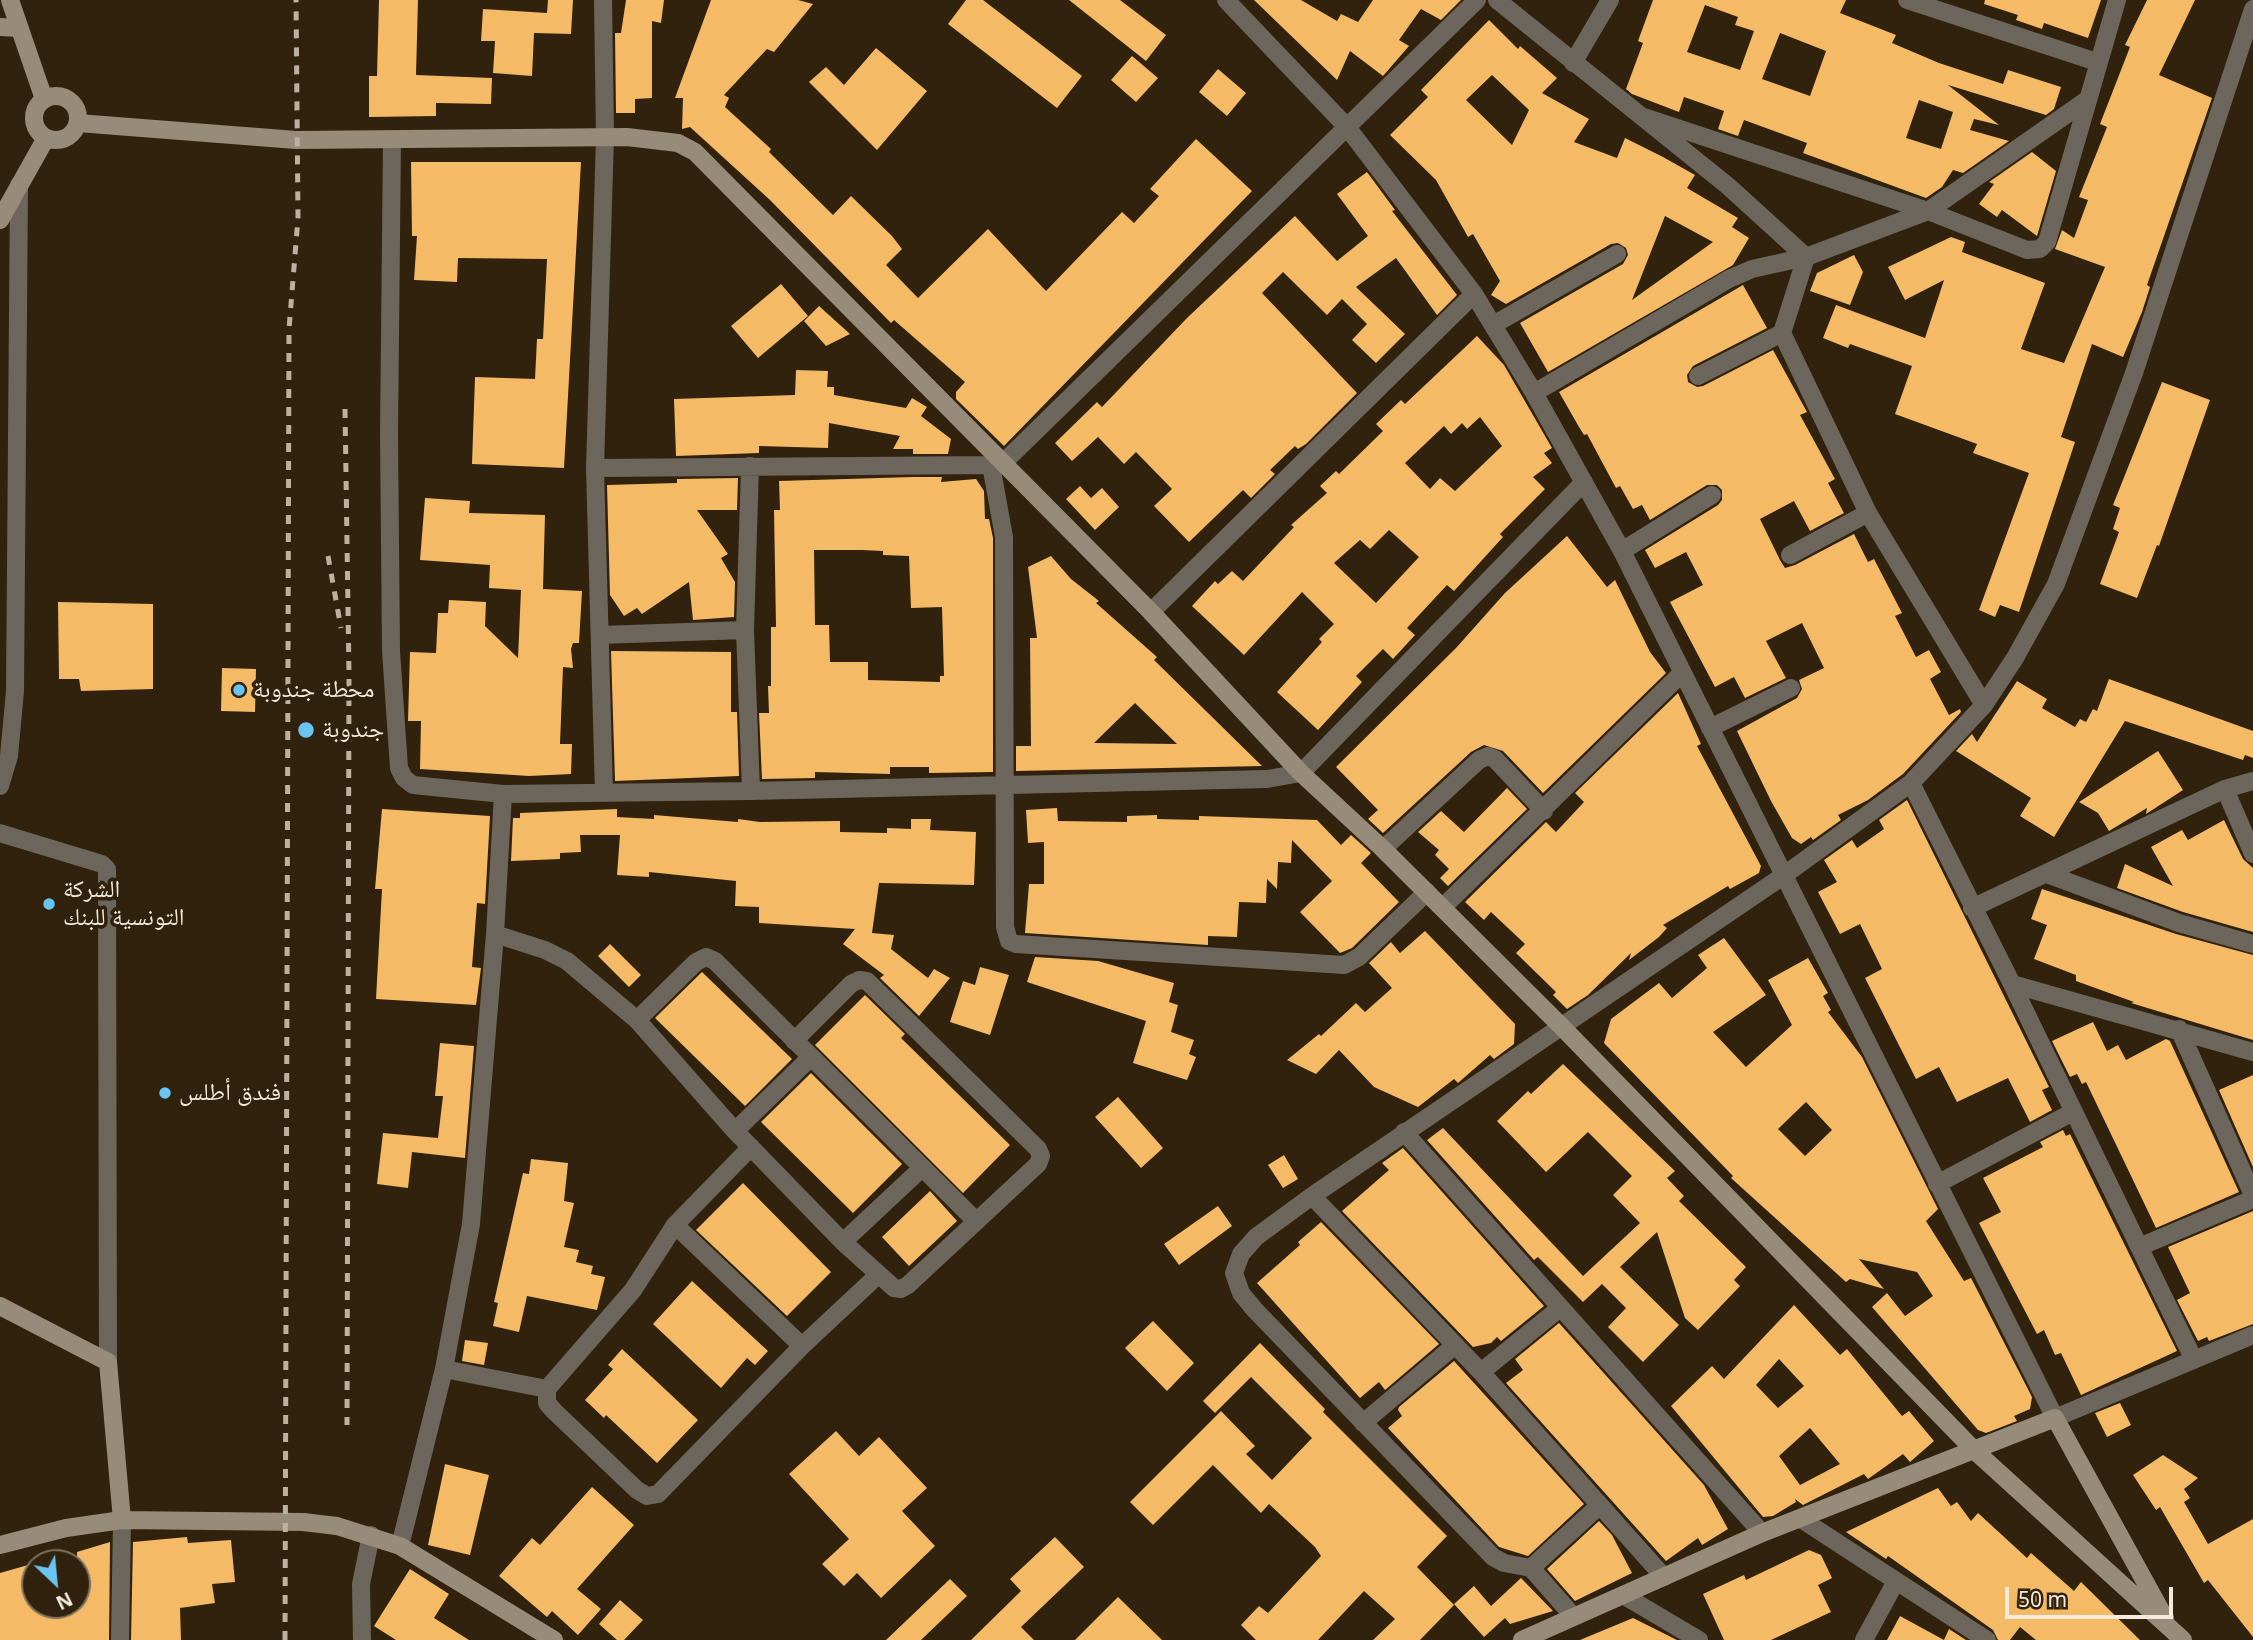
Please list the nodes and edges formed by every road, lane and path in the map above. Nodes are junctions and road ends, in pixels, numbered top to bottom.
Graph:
1 (10, 0) edge
2 (603, 0) edge
3 (1477, 0) edge
4 (1497, 0) edge
5 (1610, 0) edge
6 (1907, 0) edge
7 (2117, 0) edge
8 (1230, 1) edge
9 (2253, 9) edge
10 (9, 27) edge
11 (2097, 62) junction
12 (1573, 63) junction
13 (44, 99) junction
14 (2087, 100) junction
15 (1644, 117) junction
16 (78, 123) junction
17 (1347, 127) junction
18 (605, 137) junction
19 (46, 138) junction
20 (392, 140) junction
21 (19, 185) junction
22 (1928, 211) junction
23 (0, 220) edge
24 (1617, 254) dead end
25 (1806, 257) junction
26 (1474, 294) junction
27 (1493, 325) junction
28 (1782, 333) junction
29 (1698, 376) dead end
30 (1534, 393) junction
31 (997, 463) junction
32 (750, 466) junction
33 (595, 468) junction
34 (1584, 482) junction
35 (1712, 495) dead end
36 (1868, 513) junction
37 (1622, 551) junction
38 (1790, 555) dead end
39 (1151, 612) junction
40 (745, 630) junction
41 (600, 635) junction
42 (1682, 673) junction
43 (1791, 688) dead end
44 (1984, 705) junction
45 (1710, 729) junction
46 (5, 754) edge
47 (1301, 773) junction
48 (2253, 781) edge
49 (1911, 783) junction
50 (1006, 785) junction
51 (0, 786) edge
52 (2225, 789) junction
53 (751, 792) junction
54 (604, 793) junction
55 (503, 794) junction
56 (1544, 811) junction
57 (0, 833) edge
58 (1383, 849) junction
59 (2253, 854) edge
60 (2047, 874) junction
61 (1783, 876) junction
62 (1427, 892) junction
63 (1442, 908) junction
64 (1972, 908) junction
65 (495, 934) junction
66 (2253, 944) edge
67 (2012, 984) junction
68 (637, 1020) junction
69 (1562, 1027) junction
70 (2179, 1029) junction
71 (794, 1041) junction
72 (2253, 1052) edge
73 (810, 1058) junction
74 (2073, 1112) junction
75 (735, 1131) junction
76 (1404, 1132) junction
77 (751, 1147) junction
78 (922, 1168) junction
79 (1937, 1184) junction
80 (1312, 1196) junction
81 (2253, 1197) edge
82 (976, 1221) junction
83 (675, 1225) junction
84 (843, 1242) junction
85 (2139, 1247) junction
86 (878, 1275) junction
87 (0, 1306) edge
88 (1560, 1308) junction
89 (2253, 1335) edge
90 (802, 1346) junction
91 (1454, 1346) junction
92 (2194, 1360) junction
93 (108, 1362) junction
94 (444, 1369) junction
95 (1481, 1372) junction
96 (547, 1389) junction
97 (2055, 1418) junction
98 (1363, 1423) junction
99 (1974, 1450) junction
100 (1600, 1505) junction
101 (1801, 1519) junction
102 (122, 1520) junction
103 (1762, 1533) junction
104 (371, 1535) junction
105 (0, 1545) edge
106 (400, 1546) junction
107 (1531, 1568) junction
108 (1664, 1577) junction
109 (1895, 1583) junction
110 (1623, 1595) junction
111 (1573, 1616) junction
112 (2177, 1635) edge
113 (1544, 1636) edge
114 (120, 1640) edge
115 (362, 1640) edge
116 (554, 1640) edge
117 (1522, 1640) edge
118 (1699, 1640) edge
119 (1864, 1640) edge
120 (1987, 1640) edge

1 - 10 street
2 - 18 street
3 - 17 street
4 - 12 street
5 - 12 street
6 - 11 street
7 - 11 street
8 - 17 street
9 - 44 street
10 - 13 street
11 - 14 street
12 - 15 street
13 - 16 street
13 - 19 street
14 - 22 street
14 - 22 street
15 - 22 street
15 - 25 street
16 - 19 street
16 - 20 street
17 - 26 street
17 - 31 street
18 - 20 street
18 - 31 street
18 - 33 street
19 - 21 street
20 - 55 street
21 - 23 street
21 - 46 street
22 - 25 street
24 - 27 street
25 - 28 street
25 - 30 street
26 - 27 street
26 - 39 street
27 - 30 street
28 - 29 street
28 - 36 street
30 - 34 street
31 - 32 street
31 - 39 street
31 - 50 street
32 - 33 street
32 - 40 street
33 - 41 street
34 - 37 street
34 - 47 street
35 - 37 street
36 - 38 street
36 - 44 street
37 - 42 street
39 - 47 street
40 - 41 street
40 - 53 street
41 - 54 street
42 - 45 street
42 - 56 street
43 - 45 street
44 - 49 street
45 - 61 street
46 - 51 street
47 - 50 street
47 - 58 street
48 - 52 street
49 - 61 street
49 - 64 street
50 - 53 street
50 - 62 street
52 - 59 street
52 - 60 street
53 - 54 street
54 - 55 street
55 - 65 street
56 - 58 street
56 - 63 street
57 - 93 street
58 - 62 street
60 - 64 street
60 - 66 street
61 - 69 street
61 - 79 street
62 - 63 street
63 - 69 street
64 - 67 street
65 - 68 street
65 - 94 street
67 - 70 street
67 - 74 street
68 - 71 street
68 - 75 street
69 - 76 street
69 - 99 street
70 - 72 street
70 - 81 street
71 - 73 street
71 - 82 street
73 - 75 street
73 - 78 street
74 - 79 street
74 - 85 street
75 - 77 street
76 - 80 street
76 - 88 street
77 - 83 street
77 - 84 street
78 - 82 street
78 - 84 street
79 - 97 street
80 - 91 street
80 - 98 street
81 - 85 street
82 - 86 street
83 - 90 street
83 - 96 street
84 - 86 street
85 - 92 street
86 - 90 street
87 - 93 street
88 - 95 street
88 - 103 street
89 - 92 street
90 - 96 street
91 - 95 street
91 - 98 street
92 - 97 street
93 - 102 street
94 - 96 street
94 - 106 street
95 - 100 street
97 - 99 street
97 - 112 street
98 - 107 street
99 - 101 street
99 - 112 street
100 - 107 street
100 - 108 street
101 - 103 street
101 - 109 street
102 - 104 street
102 - 105 street
102 - 114 street
103 - 108 street
104 - 106 street
104 - 115 street
106 - 116 street
107 - 111 street
108 - 110 street
109 - 119 street
109 - 120 street
110 - 111 street
110 - 118 street
111 - 113 street
113 - 117 street

